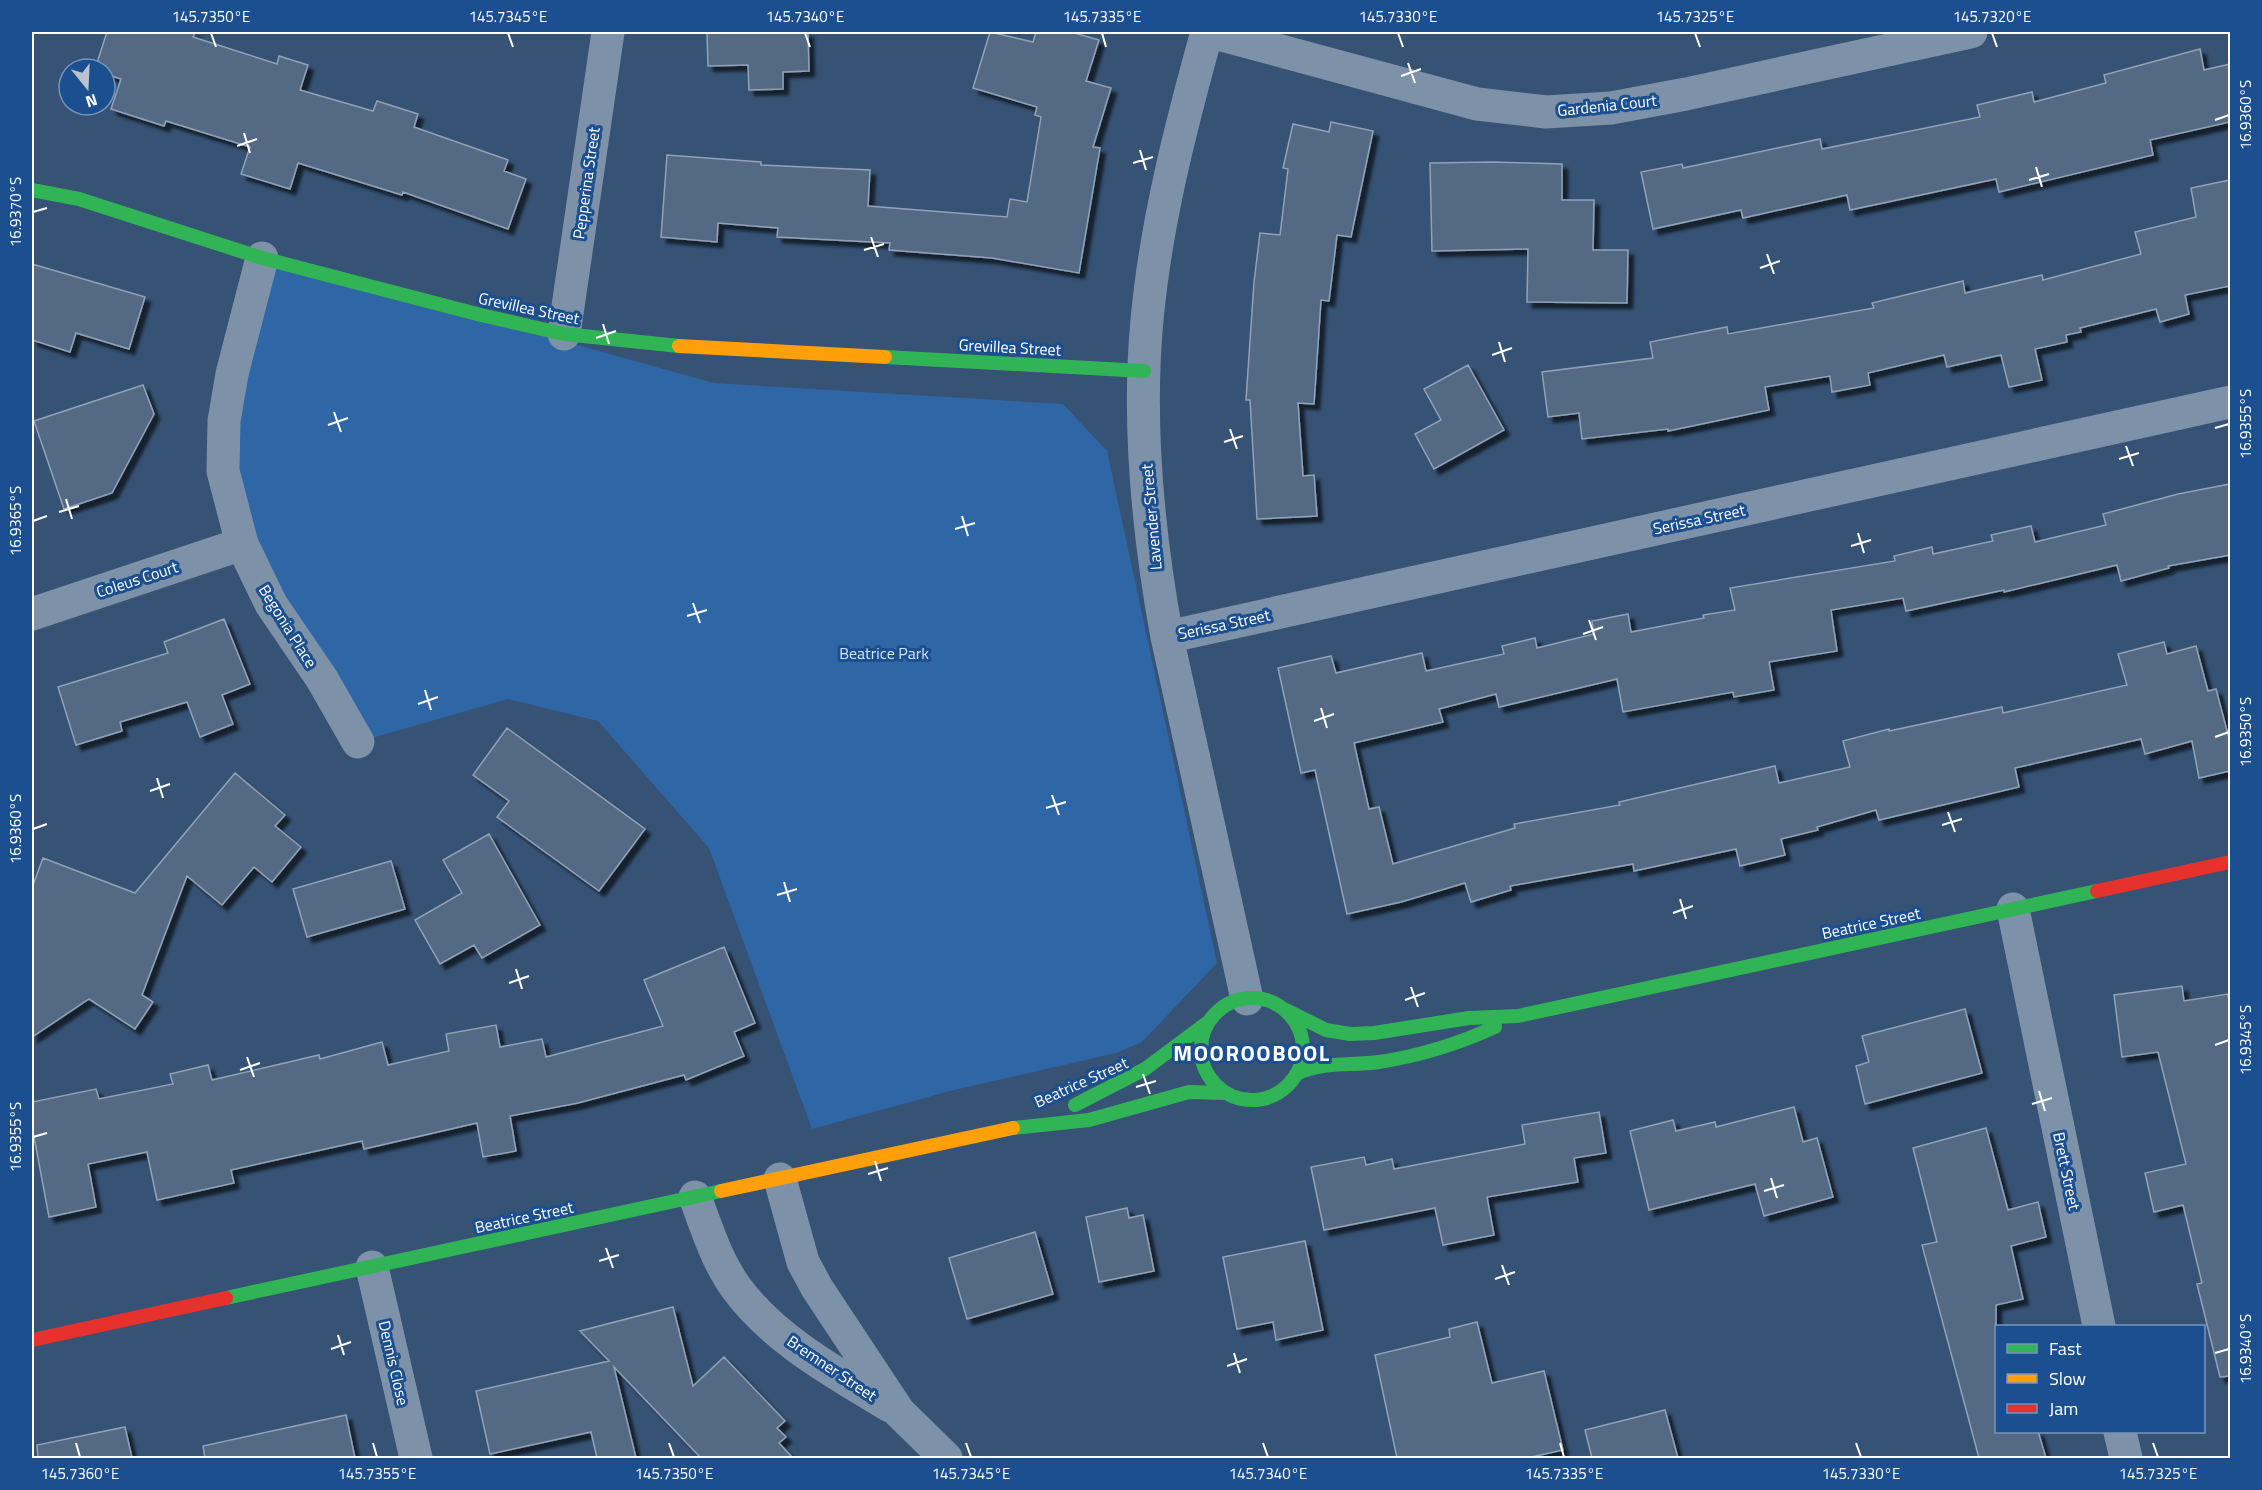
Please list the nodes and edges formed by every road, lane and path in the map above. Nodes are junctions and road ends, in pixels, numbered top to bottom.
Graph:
1 (608, 32) edge
2 (1209, 32) edge
3 (1971, 32) edge
4 (32, 190) edge
5 (262, 258) junction
6 (564, 334) junction
7 (1144, 371) junction
8 (2230, 402) edge
9 (242, 544) junction
10 (32, 614) edge
11 (1167, 637) junction
12 (358, 742) dead end
13 (2230, 862) edge
14 (2013, 909) junction
15 (1247, 999) junction
16 (1286, 1010) junction
17 (1518, 1016) junction
18 (1208, 1022) junction
19 (1296, 1074) junction
20 (1225, 1093) junction
21 (1024, 1126) junction
22 (780, 1179) junction
23 (695, 1197) junction
24 (372, 1267) junction
25 (2099, 1325) edge
26 (32, 1340) edge
27 (899, 1412) junction
28 (2120, 1433) edge
29 (416, 1458) edge
30 (946, 1458) edge
31 (2126, 1458) edge

1 - 6 street, Pepperina Street
2 - 3 street, Gardenia Court
2 - 7 street, Lavender Street
4 - 5 street, Grevillea Street
5 - 6 street, Grevillea Street
5 - 9 street, Begonia Place
6 - 7 street, Grevillea Street
7 - 11 street, Lavender Street
8 - 11 street, Serissa Street
9 - 10 street, Coleus Court
9 - 12 street, Begonia Place
11 - 15 street, Lavender Street
13 - 14 street, Beatrice Street
14 - 17 street, Beatrice Street
14 - 25 street, Brett Street
15 - 16 street
15 - 18 street
16 - 17 street, Beatrice Street
16 - 19 street
17 - 19 street, Beatrice Street
18 - 20 street
18 - 21 street, Beatrice Street
19 - 20 street
20 - 21 street, Beatrice Street
21 - 22 street, Beatrice Street
22 - 23 street, Beatrice Street
22 - 27 street, Bremner Street
23 - 24 street, Beatrice Street
23 - 27 street, Bremner Street
24 - 26 street, Beatrice Street
24 - 29 street, Dennis Close
27 - 30 street, Bremner Street
28 - 31 street

